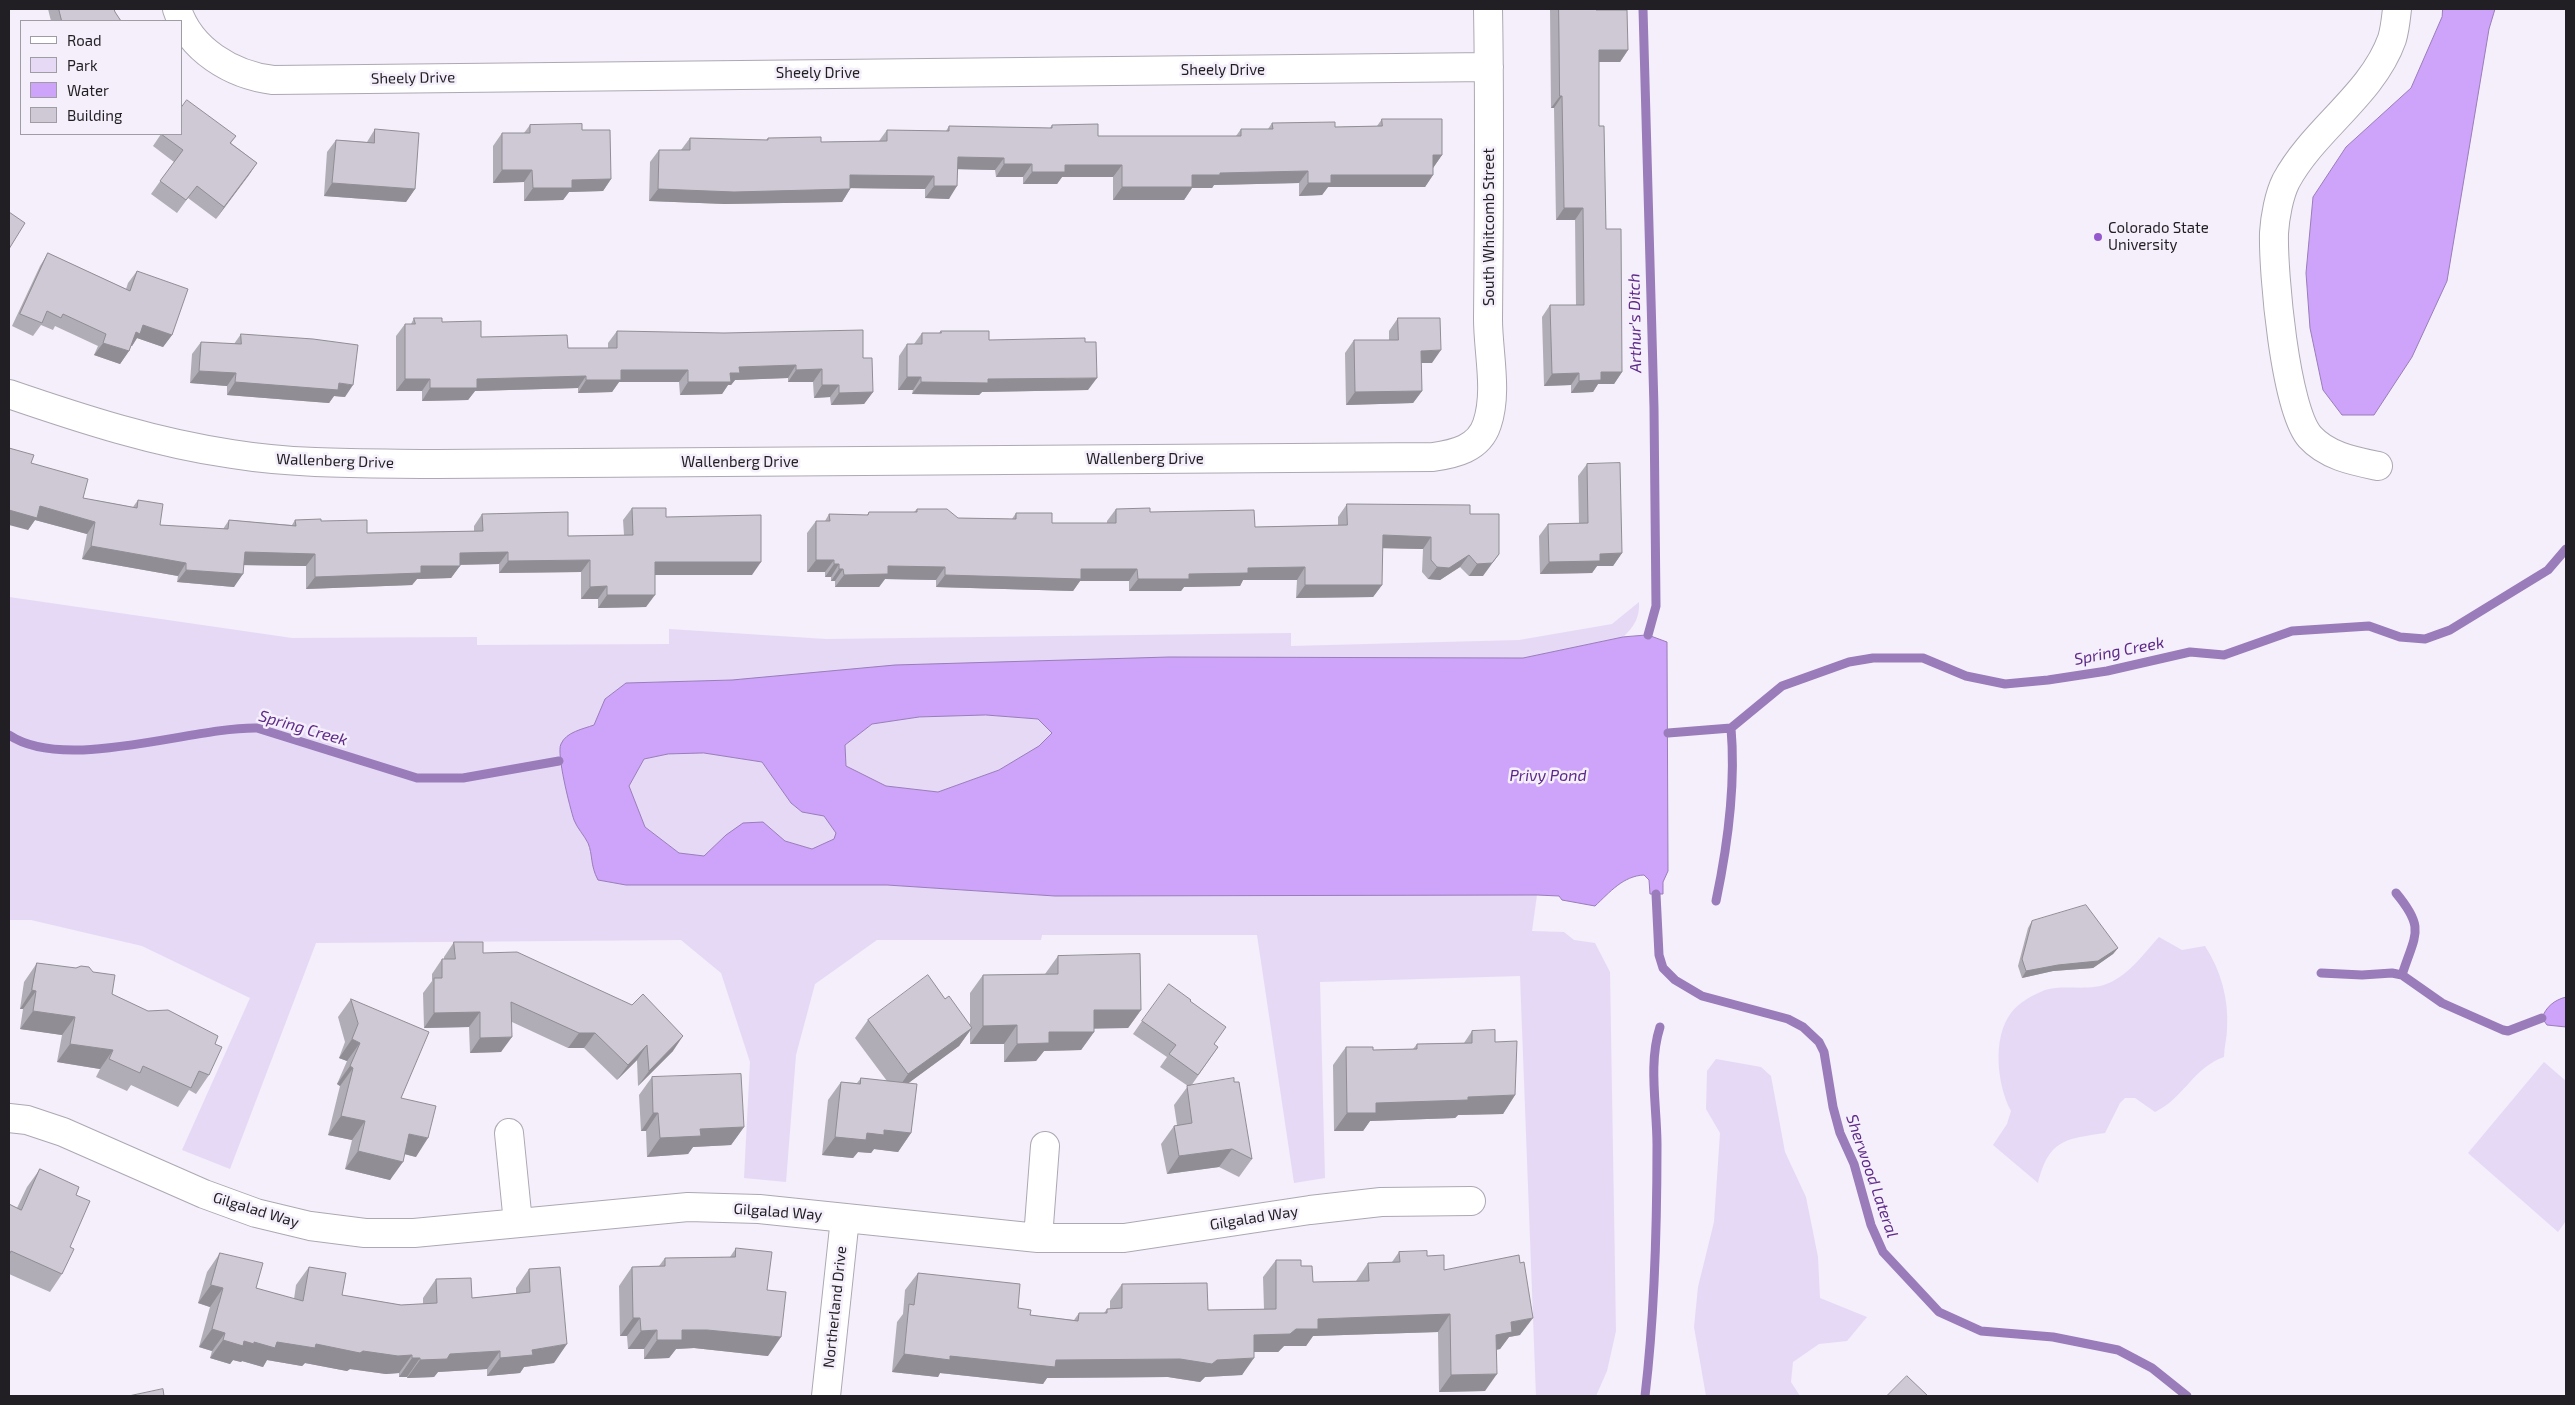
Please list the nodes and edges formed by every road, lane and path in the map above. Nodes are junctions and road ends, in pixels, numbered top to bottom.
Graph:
1 (177, 9) edge
2 (1488, 9) edge
3 (2397, 9) edge
4 (1489, 68) junction
5 (9, 394) edge
6 (1475, 441) joint
7 (2378, 466) dead end
8 (9, 1118) edge
9 (509, 1133) dead end
10 (1045, 1146) dead end
11 (1470, 1201) dead end
12 (845, 1218) junction
13 (518, 1223) junction
14 (1038, 1238) junction
15 (826, 1396) edge

1 - 4 street, Sheely Drive
2 - 4 street, South Whitcomb Street
3 - 7 street
4 - 6 street, South Whitcomb Street
5 - 6 street, Wallenberg Drive
8 - 13 street, Gilgalad Way
9 - 13 street
10 - 14 street
11 - 14 street, Gilgalad Way
12 - 13 street, Gilgalad Way
12 - 14 street, Gilgalad Way
12 - 15 street, Northerland Drive

